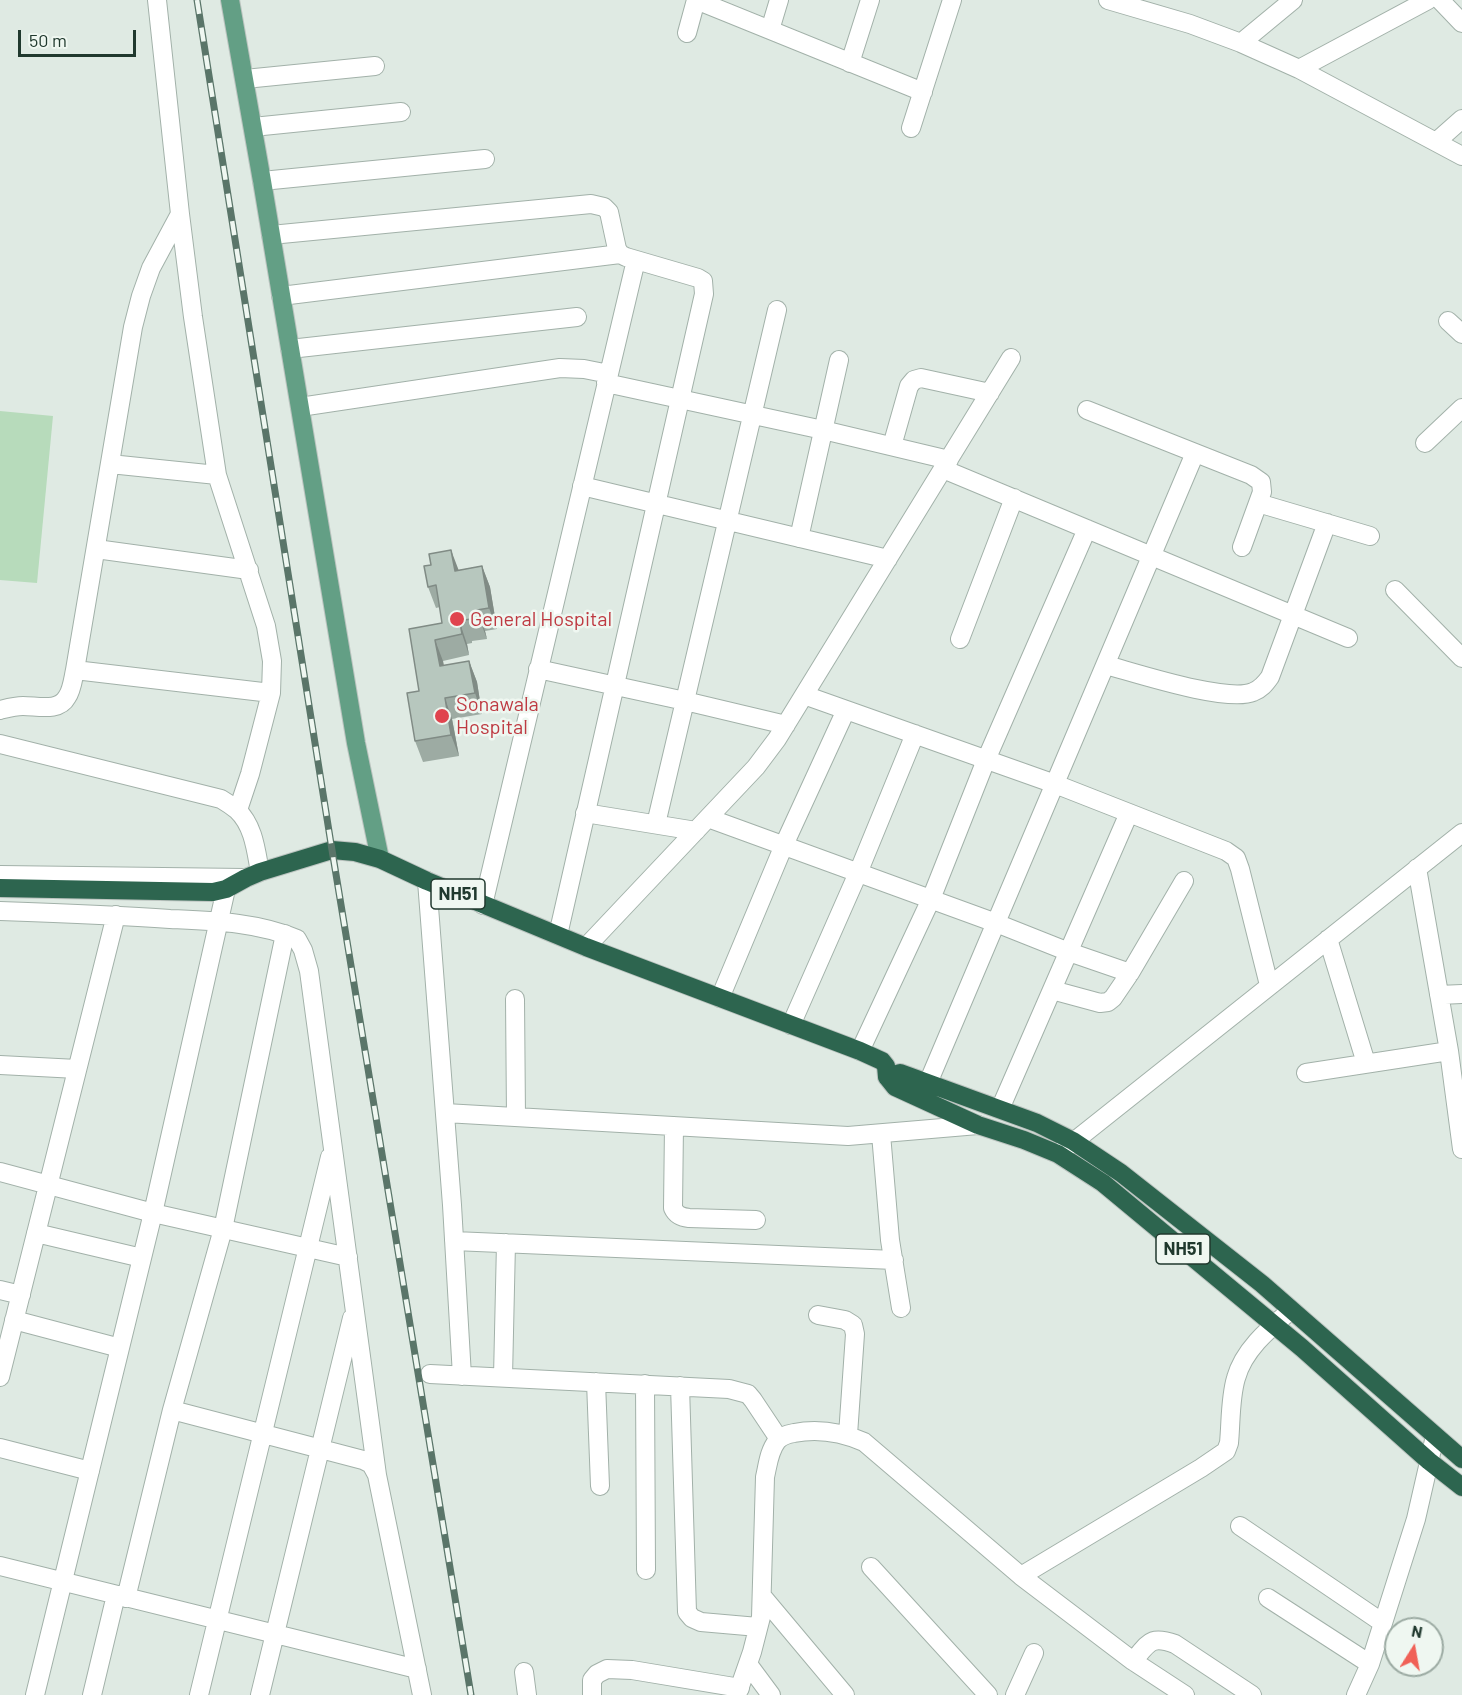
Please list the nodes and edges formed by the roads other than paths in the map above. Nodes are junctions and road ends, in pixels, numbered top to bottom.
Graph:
1 (157, 0) edge
2 (230, 0) edge
3 (779, 0) edge
4 (870, 0) edge
5 (952, 0) edge
6 (1108, 0) edge
7 (1293, 0) edge
8 (1428, 0) edge
9 (1440, 0) edge
10 (1462, 23) edge
11 (770, 30) junction
12 (687, 33) dead end
13 (1241, 43) junction
14 (850, 63) junction
15 (375, 66) dead end
16 (1299, 69) junction
17 (245, 80) junction
18 (923, 92) junction
19 (401, 112) dead end
20 (1462, 119) edge
21 (253, 127) junction
22 (911, 128) dead end
23 (1436, 142) junction
24 (1462, 156) edge
25 (484, 159) dead end
26 (262, 181) junction
27 (180, 214) junction
28 (271, 235) junction
29 (628, 257) junction
30 (281, 296) junction
31 (777, 310) dead end
32 (577, 317) dead end
33 (1448, 321) dead end
34 (1462, 334) edge
35 (290, 349) junction
36 (1011, 358) dead end
37 (839, 360) dead end
38 (607, 378) junction
39 (990, 393) junction
40 (680, 399) junction
41 (300, 407) junction
42 (1462, 408) edge
43 (1086, 410) dead end
44 (753, 414) junction
45 (824, 430) junction
46 (1425, 443) dead end
47 (892, 446) junction
48 (1195, 453) junction
49 (110, 464) junction
50 (946, 464) junction
51 (217, 475) junction
52 (582, 486) junction
53 (1014, 498) junction
54 (1258, 503) junction
55 (656, 504) junction
56 (728, 521) junction
57 (1327, 524) junction
58 (1087, 529) junction
59 (1370, 536) dead end
60 (799, 538) junction
61 (1242, 547) dead end
62 (96, 549) junction
63 (1153, 556) junction
64 (888, 559) junction
65 (249, 570) junction
66 (1395, 590) dead end
67 (1293, 615) junction
68 (1348, 638) dead end
69 (960, 639) dead end
70 (1462, 658) edge
71 (1106, 665) junction
72 (538, 669) junction
73 (75, 670) junction
74 (614, 686) junction
75 (271, 693) junction
76 (804, 695) junction
77 (685, 701) junction
78 (0, 710) edge
79 (846, 710) junction
80 (786, 725) junction
81 (915, 734) junction
82 (0, 744) edge
83 (986, 760) junction
84 (1055, 784) junction
85 (238, 810) junction
86 (585, 813) junction
87 (1129, 813) junction
88 (656, 824) junction
89 (702, 824) junction
90 (1462, 833) edge
91 (784, 845) junction
92 (380, 859) junction
93 (1417, 868) junction
94 (858, 873) junction
95 (0, 875) edge
96 (253, 875) junction
97 (427, 881) junction
98 (1184, 881) dead end
99 (0, 888) edge
100 (226, 890) junction
101 (931, 899) junction
102 (483, 904) junction
103 (0, 911) edge
104 (116, 915) junction
105 (219, 922) junction
106 (996, 923) junction
107 (285, 934) junction
108 (558, 935) junction
109 (1328, 939) junction
110 (586, 947) junction
111 (1069, 952) junction
112 (1130, 973) junction
113 (1269, 985) junction
114 (1052, 990) junction
115 (1462, 994) edge
116 (1439, 995) junction
117 (720, 998) junction
118 (515, 999) dead end
119 (791, 1025) junction
120 (860, 1051) junction
121 (1449, 1051) junction
122 (1366, 1063) junction
123 (0, 1065) edge
124 (77, 1069) junction
125 (1306, 1072) dead end
126 (887, 1077) junction
127 (928, 1083) junction
128 (1000, 1109) junction
129 (445, 1113) junction
130 (516, 1117) junction
131 (978, 1125) junction
132 (674, 1126) junction
133 (881, 1134) junction
134 (1073, 1142) junction
135 (333, 1147) junction
136 (1462, 1149) edge
137 (1058, 1154) junction
138 (0, 1172) edge
139 (48, 1185) junction
140 (153, 1214) junction
141 (756, 1220) dead end
142 (223, 1229) junction
143 (36, 1233) junction
144 (454, 1241) junction
145 (506, 1243) junction
146 (309, 1248) junction
147 (348, 1257) junction
148 (142, 1258) junction
149 (894, 1260) junction
150 (0, 1290) edge
151 (21, 1295) junction
152 (354, 1308) junction
153 (901, 1308) dead end
154 (1292, 1310) junction
155 (818, 1315) dead end
156 (14, 1320) junction
157 (1274, 1325) junction
158 (120, 1348) junction
159 (430, 1374) dead end
160 (462, 1376) junction
161 (0, 1377) edge
162 (503, 1377) junction
163 (596, 1382) junction
164 (645, 1384) junction
165 (680, 1386) junction
166 (172, 1410) junction
167 (263, 1434) junction
168 (848, 1435) junction
169 (1435, 1436) junction
170 (778, 1439) junction
171 (0, 1448) edge
172 (320, 1449) junction
173 (1458, 1455) edge
174 (1429, 1461) junction
175 (90, 1471) junction
176 (377, 1475) junction
177 (600, 1486) dead end
178 (1462, 1487) edge
179 (1240, 1526) dead end
180 (0, 1566) edge
181 (871, 1567) dead end
182 (645, 1570) dead end
183 (1021, 1576) junction
184 (63, 1582) junction
185 (121, 1596) junction
186 (762, 1596) junction
187 (1268, 1598) dead end
188 (216, 1620) junction
189 (1383, 1623) junction
190 (758, 1628) junction
191 (275, 1634) junction
192 (1034, 1653) dead end
193 (1133, 1660) junction
194 (748, 1664) junction
195 (1370, 1664) junction
196 (417, 1669) junction
197 (524, 1672) dead end
198 (739, 1691) edge
199 (35, 1695) edge
200 (92, 1695) edge
201 (199, 1695) edge
202 (260, 1695) edge
203 (422, 1695) edge
204 (527, 1695) edge
205 (592, 1695) edge
206 (771, 1695) edge
207 (845, 1695) edge
208 (988, 1695) edge
209 (1016, 1695) edge
210 (1185, 1695) edge
211 (1252, 1695) edge
212 (1356, 1695) edge

1 - 27 street
2 - 17 main road
3 - 11 street
4 - 14 street
5 - 18 street
6 - 13 street
7 - 13 street
8 - 16 street
9 - 10 street
11 - 12 street
11 - 14 street
13 - 16 street
14 - 18 street
15 - 17 street
16 - 23 street
17 - 21 main road
18 - 22 street
19 - 21 street
20 - 23 street
21 - 26 main road
23 - 24 street
25 - 26 street
26 - 28 main road
27 - 49 street
27 - 51 street
28 - 29 street
28 - 30 main road
29 - 30 street
29 - 38 street
29 - 40 street
30 - 35 main road
31 - 44 street
32 - 35 street
33 - 34 street
35 - 41 main road
36 - 39 street
37 - 45 street
38 - 40 street
38 - 41 street
38 - 52 street
39 - 47 street
39 - 50 street
40 - 44 street
40 - 55 street
41 - 92 main road
42 - 46 street
43 - 48 street
44 - 45 street
44 - 56 street
45 - 47 street
45 - 60 street
47 - 50 street
48 - 54 street
48 - 63 street
49 - 51 street
49 - 62 street
50 - 53 street
50 - 64 street
51 - 65 street
52 - 55 street
52 - 72 street
53 - 58 street
53 - 69 street
54 - 57 street
54 - 61 street
55 - 56 street
55 - 74 street
56 - 60 street
56 - 77 street
57 - 59 street
57 - 67 street
58 - 63 street
58 - 83 street
60 - 64 street
62 - 65 street
62 - 73 street
63 - 67 street
63 - 71 street
64 - 76 street
65 - 75 street
66 - 70 street
67 - 68 street
67 - 71 street
71 - 84 street
72 - 74 street
72 - 102 street
73 - 75 street
73 - 78 street
74 - 77 street
74 - 86 street
75 - 85 street
76 - 79 street
76 - 80 street
77 - 80 street
77 - 88 street
79 - 81 street
79 - 91 street
80 - 89 street
81 - 83 street
81 - 94 street
82 - 85 street
83 - 84 street
83 - 101 street
84 - 87 street
84 - 106 street
85 - 96 street
86 - 88 street
86 - 108 street
87 - 111 street
87 - 113 street
88 - 89 street
89 - 91 street
89 - 110 street
90 - 93 street
91 - 94 street
91 - 117 street
92 - 96 highway, NH51
92 - 97 highway, NH51
93 - 109 street
93 - 116 street
94 - 101 street
94 - 119 street
95 - 96 street
96 - 100 highway, NH51
97 - 102 highway, NH51
97 - 129 street
98 - 112 street
99 - 100 highway, NH51
100 - 105 street
101 - 106 street
101 - 120 street
102 - 108 highway, NH51
103 - 104 street
104 - 105 street
104 - 124 street
105 - 107 street
105 - 140 street
106 - 111 street
106 - 127 street
107 - 135 street
107 - 142 street
108 - 110 highway, NH51
109 - 113 street
109 - 122 street
110 - 117 highway, NH51
111 - 112 street
111 - 114 street
112 - 114 street
113 - 134 street
114 - 128 street
115 - 116 street
116 - 121 street
117 - 119 highway, NH51
118 - 130 street
119 - 120 highway, NH51
120 - 126 highway, NH51
121 - 122 street
121 - 136 street
122 - 125 street
123 - 124 street
124 - 139 street
126 - 127 highway, NH51
126 - 131 highway, NH51
127 - 128 highway, NH51
128 - 134 highway, NH51
129 - 130 street
129 - 144 street
130 - 132 street
131 - 133 street
131 - 137 highway, NH51
132 - 133 street
132 - 141 street
133 - 149 street
134 - 137 street
134 - 154 highway, NH51
135 - 146 street
135 - 147 street
137 - 157 highway, NH51
138 - 139 street
139 - 140 street
139 - 143 street
140 - 142 street
140 - 148 street
142 - 146 street
142 - 166 street
143 - 148 street
143 - 151 street
144 - 145 street
144 - 160 street
145 - 149 street
145 - 162 street
146 - 147 street
146 - 167 street
147 - 152 street
148 - 158 street
149 - 153 street
150 - 151 street
151 - 156 street
152 - 172 street
152 - 176 street
154 - 157 street
154 - 169 highway, NH51
155 - 168 street
156 - 158 street
156 - 161 street
157 - 174 highway, NH51
157 - 183 street
158 - 175 street
159 - 160 street
160 - 162 street
162 - 163 street
163 - 164 street
163 - 177 street
164 - 165 street
164 - 182 street
165 - 170 street
165 - 190 street
166 - 167 street
166 - 185 street
167 - 172 street
167 - 188 street
168 - 170 street
168 - 183 street
169 - 173 highway, NH51
169 - 174 street
170 - 186 street
171 - 175 street
172 - 176 street
172 - 191 street
174 - 178 highway, NH51
174 - 189 street
175 - 184 street
176 - 196 street
179 - 189 street
180 - 184 street
181 - 208 street
183 - 193 street
184 - 185 street
184 - 199 street
185 - 188 street
185 - 200 street
186 - 190 street
186 - 207 street
187 - 195 street
188 - 191 street
188 - 201 street
189 - 195 street
190 - 194 street
191 - 196 street
191 - 202 street
192 - 209 street
193 - 210 street
193 - 211 street
194 - 198 street
194 - 206 street
195 - 212 street
196 - 203 street
197 - 204 street
198 - 205 street

